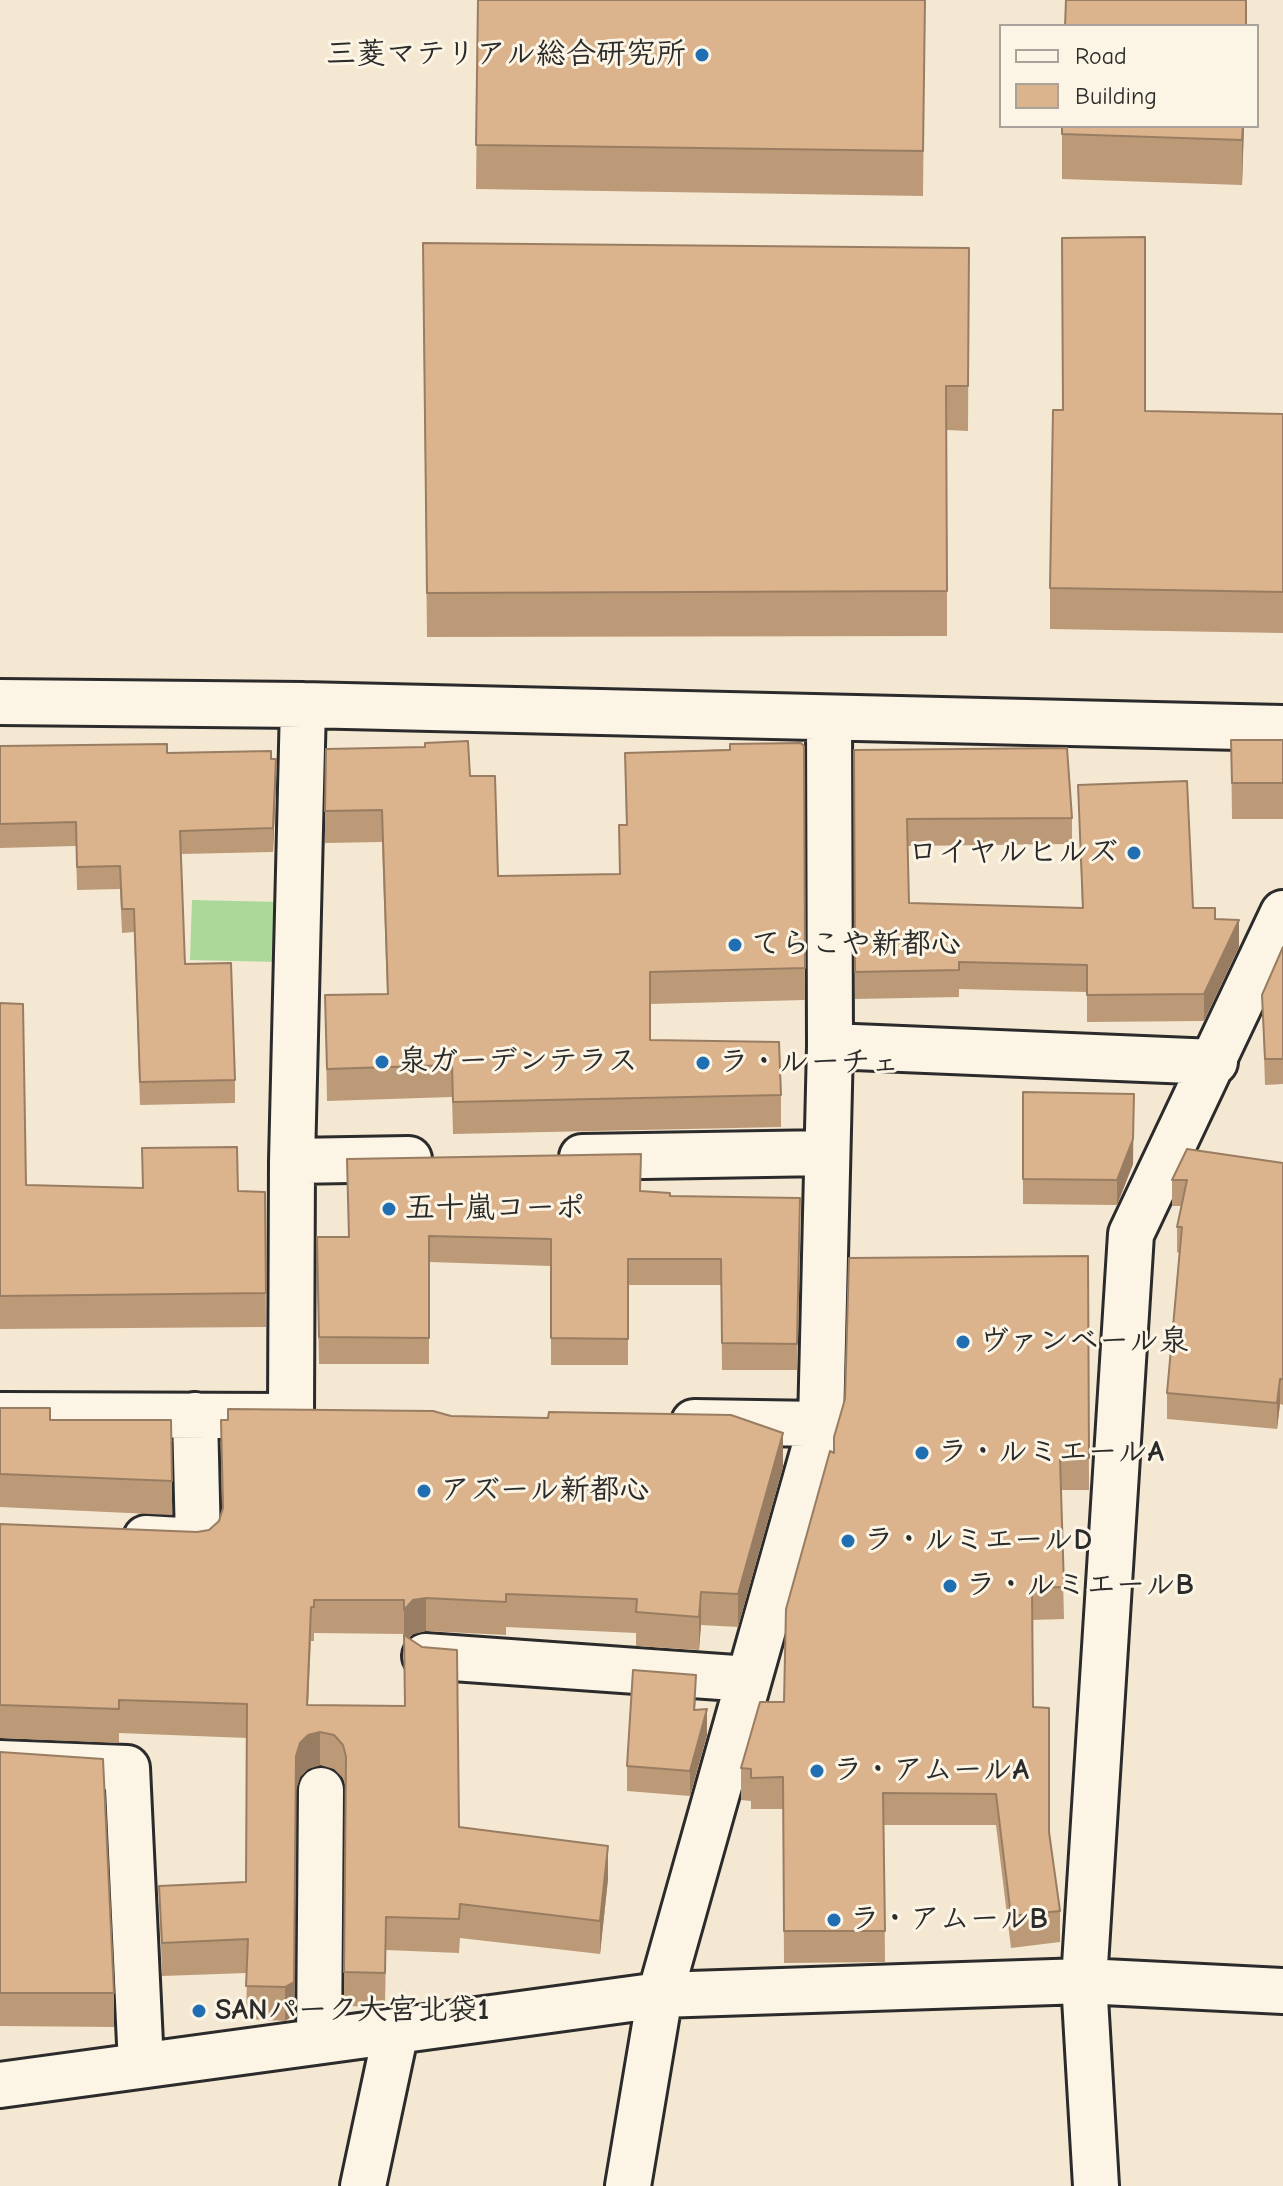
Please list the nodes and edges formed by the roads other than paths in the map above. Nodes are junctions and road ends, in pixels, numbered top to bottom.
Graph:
1 (0, 702) edge
2 (303, 705) junction
3 (829, 718) junction
4 (1283, 728) edge
5 (1283, 913) edge
6 (830, 1046) junction
7 (1215, 1062) junction
8 (827, 1153) junction
9 (544, 1157) edge
10 (450, 1159) edge
11 (292, 1161) junction
12 (0, 1415) edge
13 (195, 1415) junction
14 (291, 1417) junction
15 (338, 1417) edge
16 (649, 1421) edge
17 (821, 1424) junction
18 (107, 1537) edge
19 (425, 1656) edge
20 (749, 1679) junction
21 (0, 1763) edge
22 (321, 1790) dead end
23 (1084, 1981) junction
24 (1283, 1991) edge
25 (660, 1995) junction
26 (396, 2031) junction
27 (319, 2041) junction
28 (141, 2065) junction
29 (0, 2085) edge
30 (363, 2186) edge
31 (628, 2186) edge
32 (1096, 2186) edge

1 - 2 street
2 - 3 street
2 - 11 street
3 - 4 street
3 - 6 street
5 - 7 street
6 - 7 street
6 - 8 street
7 - 23 street
8 - 9 street
8 - 17 street
10 - 11 street
11 - 14 street
12 - 13 street
13 - 14 street
13 - 18 street
14 - 15 street
16 - 17 street
17 - 20 street
19 - 20 street
20 - 25 street
21 - 28 street
22 - 27 street
23 - 24 street
23 - 25 street
23 - 32 street
25 - 26 street
25 - 31 street
26 - 27 street
26 - 30 street
27 - 28 street
28 - 29 street

